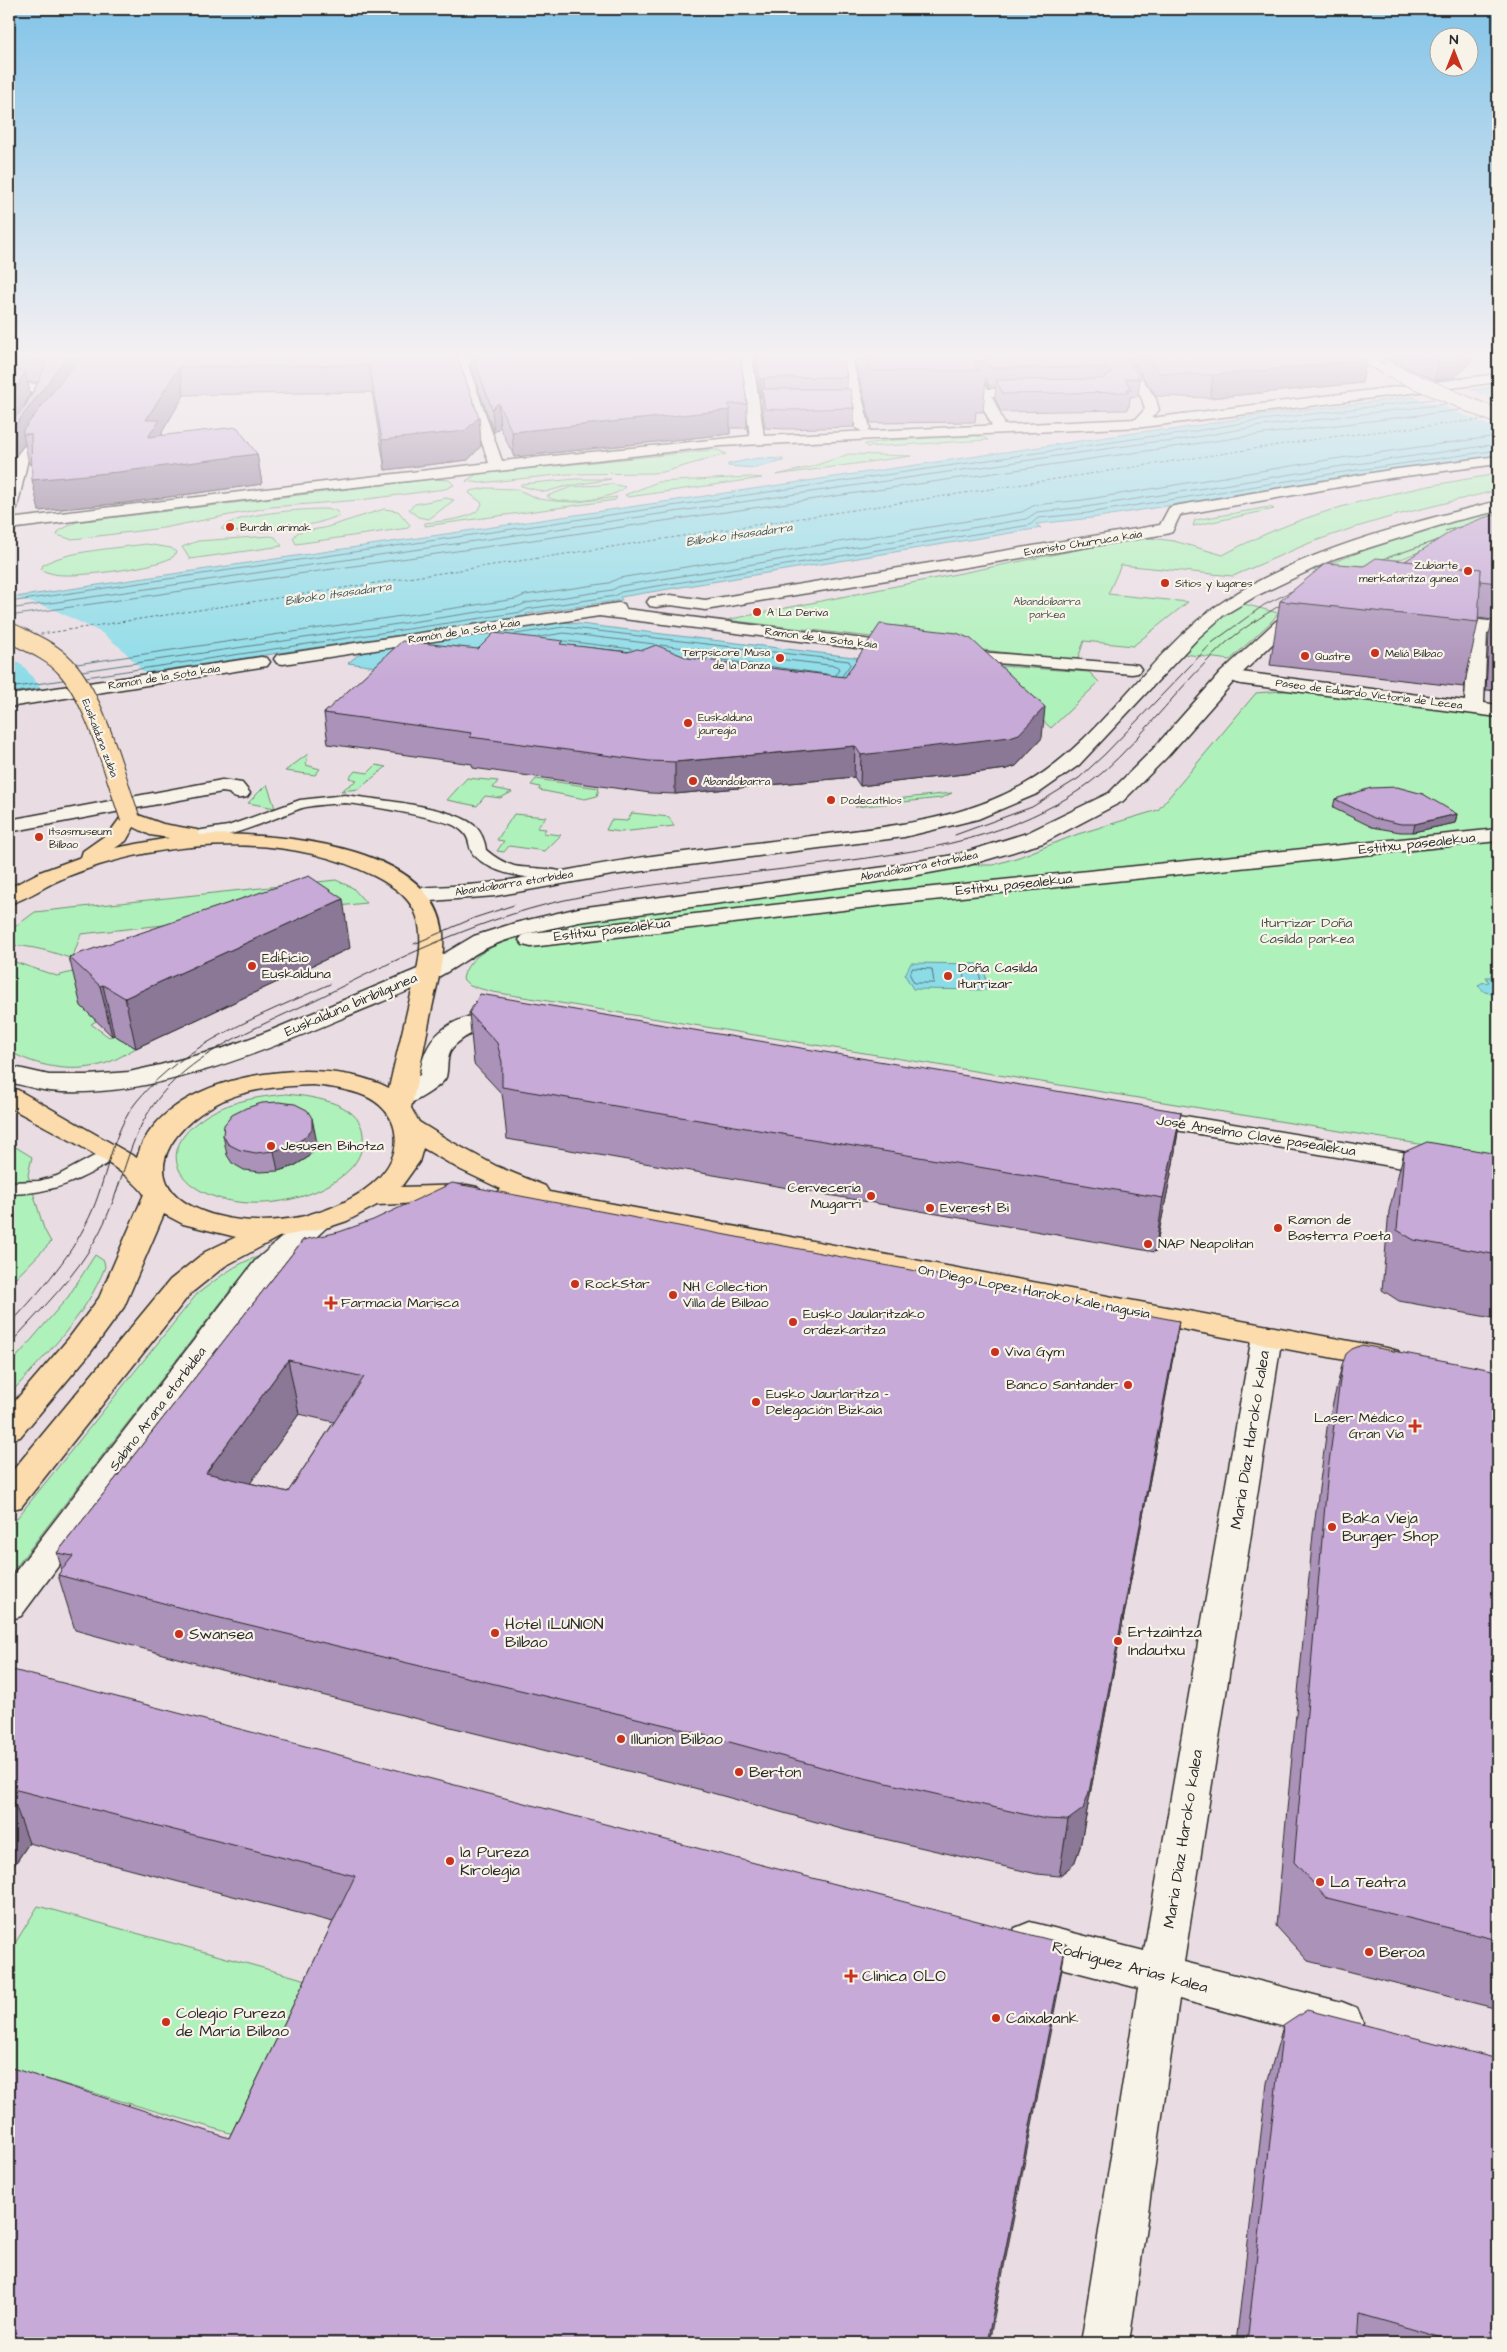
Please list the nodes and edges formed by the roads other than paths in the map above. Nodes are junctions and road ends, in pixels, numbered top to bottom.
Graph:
1 (496, 463) edge
2 (530, 463) edge
3 (1478, 463) edge
4 (498, 466) junction
5 (13, 469) edge
6 (1498, 506) edge
7 (9, 508) edge
8 (9, 524) edge
9 (1250, 592) junction
10 (600, 610) junction
11 (1422, 619) edge
12 (1495, 627) edge
13 (9, 632) edge
14 (918, 650) edge
15 (938, 653) edge
16 (283, 659) dead end
17 (261, 662) dead end
18 (1132, 669) dead end
19 (1241, 678) dead end
20 (9, 701) edge
21 (1474, 708) junction
22 (1498, 711) edge
23 (240, 793) dead end
24 (130, 818) junction
25 (9, 826) edge
26 (194, 835) junction
27 (1498, 835) edge
28 (235, 840) junction
29 (72, 866) junction
30 (561, 876) junction
31 (418, 895) junction
32 (9, 897) edge
33 (531, 940) dead end
34 (428, 973) junction
35 (531, 1017) edge
36 (9, 1074) edge
37 (9, 1096) edge
38 (403, 1112) junction
39 (1117, 1113) edge
40 (111, 1154) junction
41 (1498, 1176) edge
42 (9, 1188) edge
43 (155, 1189) junction
44 (371, 1197) junction
45 (570, 1204) junction
46 (316, 1222) junction
47 (274, 1229) junction
48 (1267, 1336) junction
49 (1410, 1362) edge
50 (9, 1429) edge
51 (9, 1498) edge
52 (9, 1606) edge
53 (996, 1932) edge
54 (1161, 1976) junction
55 (1376, 2030) edge
56 (1105, 2343) edge

1 - 4 street
2 - 4 street
3 - 10 street, Evaristo Churruca kaia
4 - 8 street
5 - 7 street
6 - 9 street, Abandoibarra etorbidea
9 - 30 street, Abandoibarra etorbidea
9 - 34 street, Abandoibarra etorbidea
10 - 14 street, Ramon de la Sota kaia
10 - 16 street, Ramón de la Sota kaia
11 - 12 street
12 - 21 street
13 - 24 main road, Euskalduna zubia, bridge
15 - 18 street
17 - 20 street, Ramon de la Sota kaia
19 - 21 street, Paseo de Eduardo Victoria de Lecea
21 - 22 street, Paseo de Eduardo Victoria de Lecea
23 - 25 street
24 - 26 main road
24 - 29 main road
26 - 28 main road
26 - 30 lane
27 - 33 street, Estitxu pasealekua
28 - 29 main road, Euskalduna biribilgunea
28 - 31 main road, Euskalduna biribilgunea
29 - 32 main road, Euskalduna biribilgunea
30 - 31 street, Abandoibarra etorbidea
31 - 34 main road, Euskalduna biribilgunea
34 - 36 street, Euskalduna biribilgunea
34 - 38 main road
35 - 38 street
37 - 40 main road
38 - 43 main road, On Diego Lopez Haroko kale nagusia
38 - 44 main road
38 - 45 main road, On Diego Lopez Haroko kale nagusia
39 - 41 street, José Anselmo Clavé pasealekua
40 - 42 lane
40 - 43 main road
43 - 47 main road
43 - 50 main road
44 - 45 main road, On Diego Lopez Haroko kale nagusia
44 - 46 main road
45 - 48 main road, On Diego Lopez Haroko kale nagusia
46 - 47 main road
46 - 52 street, Sabino Arana etorbidea
47 - 51 main road
48 - 49 main road, On Diego Lopez Haroko kale nagusia
48 - 54 street, Maria Diaz Haroko kalea
53 - 54 street, Rodriguez Arias kalea
54 - 55 street, Rodriguez Arias kalea
54 - 56 street, Maria Diaz Haroko kalea

